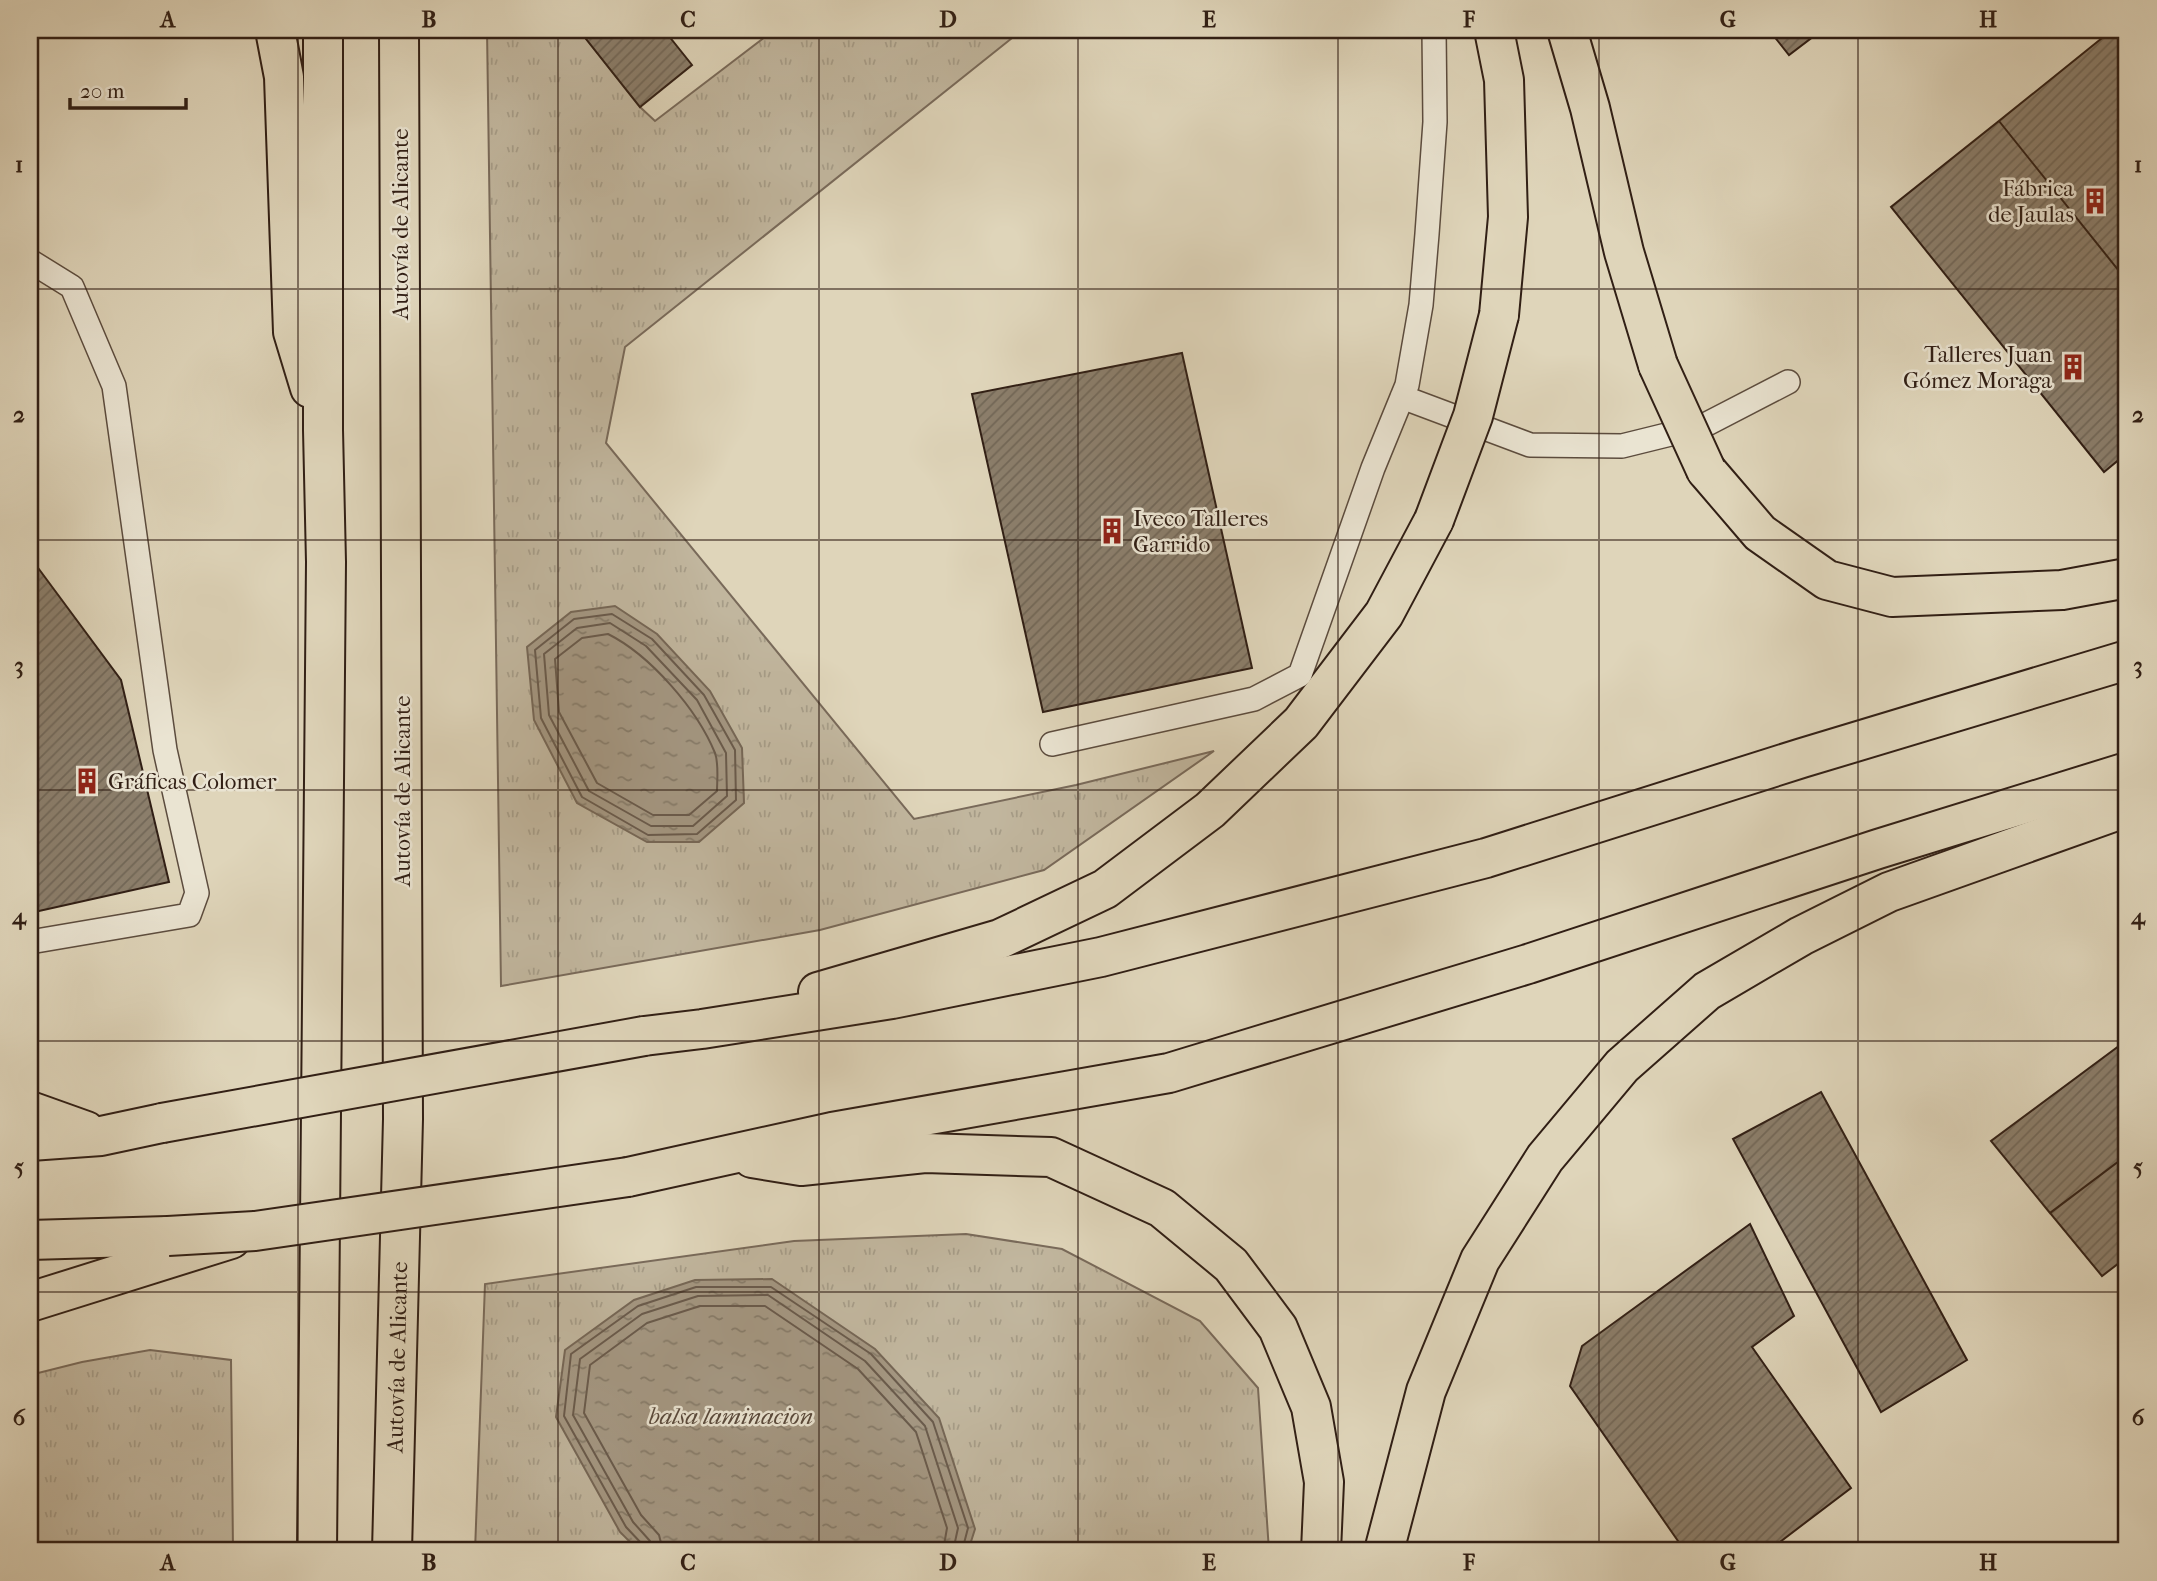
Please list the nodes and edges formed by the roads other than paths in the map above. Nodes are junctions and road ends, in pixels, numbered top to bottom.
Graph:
1 (275, 30) edge
2 (323, 30) edge
3 (399, 30) edge
4 (1434, 30) edge
5 (1494, 30) edge
6 (1567, 30) edge
7 (30, 261) edge
8 (1788, 382) dead end
9 (1402, 397) junction
10 (323, 430) junction
11 (2127, 578) edge
12 (2127, 660) edge
13 (1052, 744) dead end
14 (2127, 772) edge
15 (2127, 807) edge
16 (30, 942) edge
17 (702, 1029) junction
18 (30, 1111) edge
19 (101, 1136) junction
20 (30, 1141) edge
21 (729, 1154) junction
22 (254, 1231) junction
23 (30, 1240) edge
24 (30, 1302) edge
25 (317, 1551) edge
26 (392, 1551) edge
27 (1321, 1551) edge
28 (1384, 1551) edge

1 - 10 highway
2 - 10 highway
3 - 26 highway, Autovía de Alicante
4 - 9 lane
5 - 17 highway, bridge
6 - 11 highway, bridge
7 - 16 lane
8 - 9 lane
9 - 13 lane
10 - 25 highway
12 - 17 highway
14 - 21 highway
15 - 28 highway
17 - 19 highway, bridge
18 - 19 highway
19 - 20 highway
21 - 22 highway, bridge
21 - 27 highway
22 - 23 highway, bridge
22 - 24 highway

